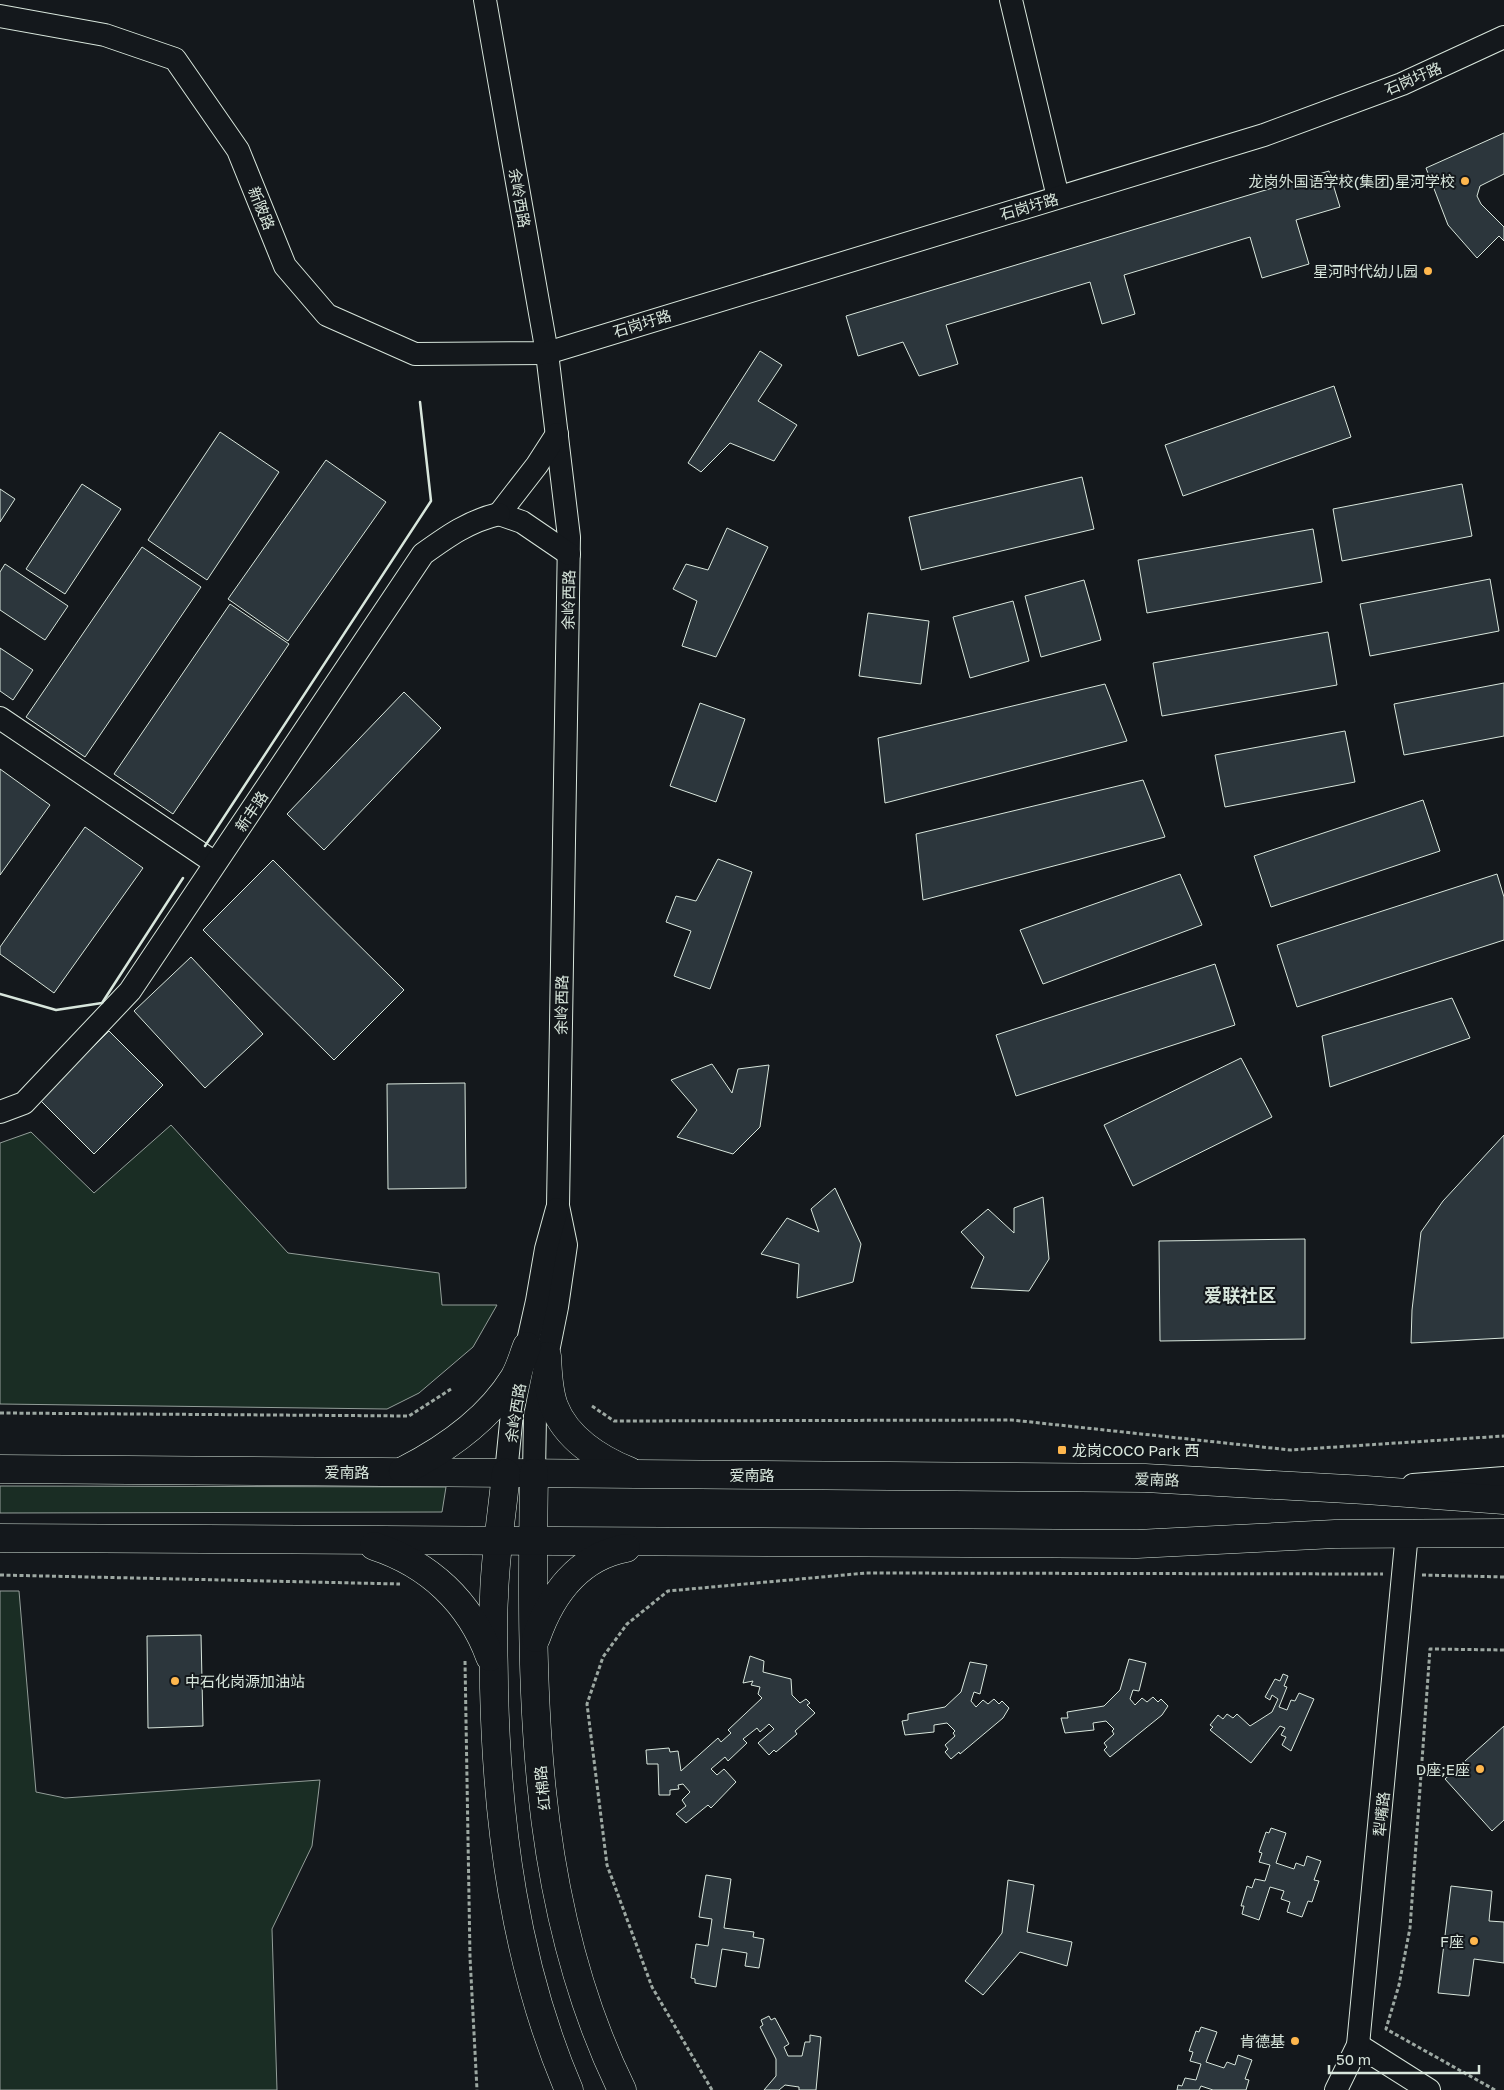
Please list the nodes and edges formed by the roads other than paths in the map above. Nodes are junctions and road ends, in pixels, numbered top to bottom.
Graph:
1 (485, 0) edge
2 (1010, 0) edge
3 (0, 16) edge
4 (1504, 37) edge
5 (1058, 197) junction
6 (547, 352) junction
7 (557, 434) junction
8 (499, 514) junction
9 (569, 554) junction
10 (0, 718) edge
11 (215, 864) junction
12 (0, 1112) edge
13 (537, 1351) junction
14 (0, 1469) edge
15 (400, 1472) junction
16 (506, 1473) junction
17 (534, 1474) junction
18 (637, 1474) junction
19 (1504, 1478) edge
20 (1366, 1490) junction
21 (1504, 1500) edge
22 (1407, 1533) junction
23 (1473, 1533) junction
24 (1504, 1533) edge
25 (0, 1538) edge
26 (356, 1540) junction
27 (1504, 1540) edge
28 (499, 1541) junction
29 (533, 1542) junction
30 (658, 1542) junction
31 (532, 1649) junction
32 (494, 1669) junction
33 (1358, 2045) junction
34 (569, 2090) edge
35 (622, 2090) edge
36 (1336, 2090) edge
37 (1429, 2090) edge

1 - 6 street, 余岭西路
2 - 5 street
3 - 6 street, 新陂路
4 - 5 street, 石岗圩路
5 - 6 street, 石岗圩路
6 - 7 street, 余岭西路
7 - 8 street
7 - 9 street, 余岭西路
8 - 9 street
8 - 11 street, 新丰路
9 - 13 street, 余岭西路
10 - 11 street
11 - 12 street, 新丰路
13 - 15 main road
13 - 16 street, 余岭西路
13 - 17 street, 余岭西路
13 - 18 main road
14 - 15 main road, 爱南路
15 - 16 main road, 爱南路
16 - 17 main road, 爱南路
16 - 28 main road
17 - 18 main road, 爱南路
17 - 29 main road, 红棉路
18 - 20 main road, 爱南路
19 - 20 street
20 - 21 main road, 爱南路
22 - 23 main road
22 - 30 main road
22 - 33 street, 犁嘴路
23 - 24 main road
23 - 27 street
25 - 26 main road
26 - 28 main road
26 - 32 main road
28 - 29 main road
28 - 32 main road
29 - 30 main road
29 - 31 main road, 红棉路
30 - 31 main road
31 - 35 main road, 红棉路
32 - 34 main road
33 - 36 street, 犁嘴路
33 - 37 street

